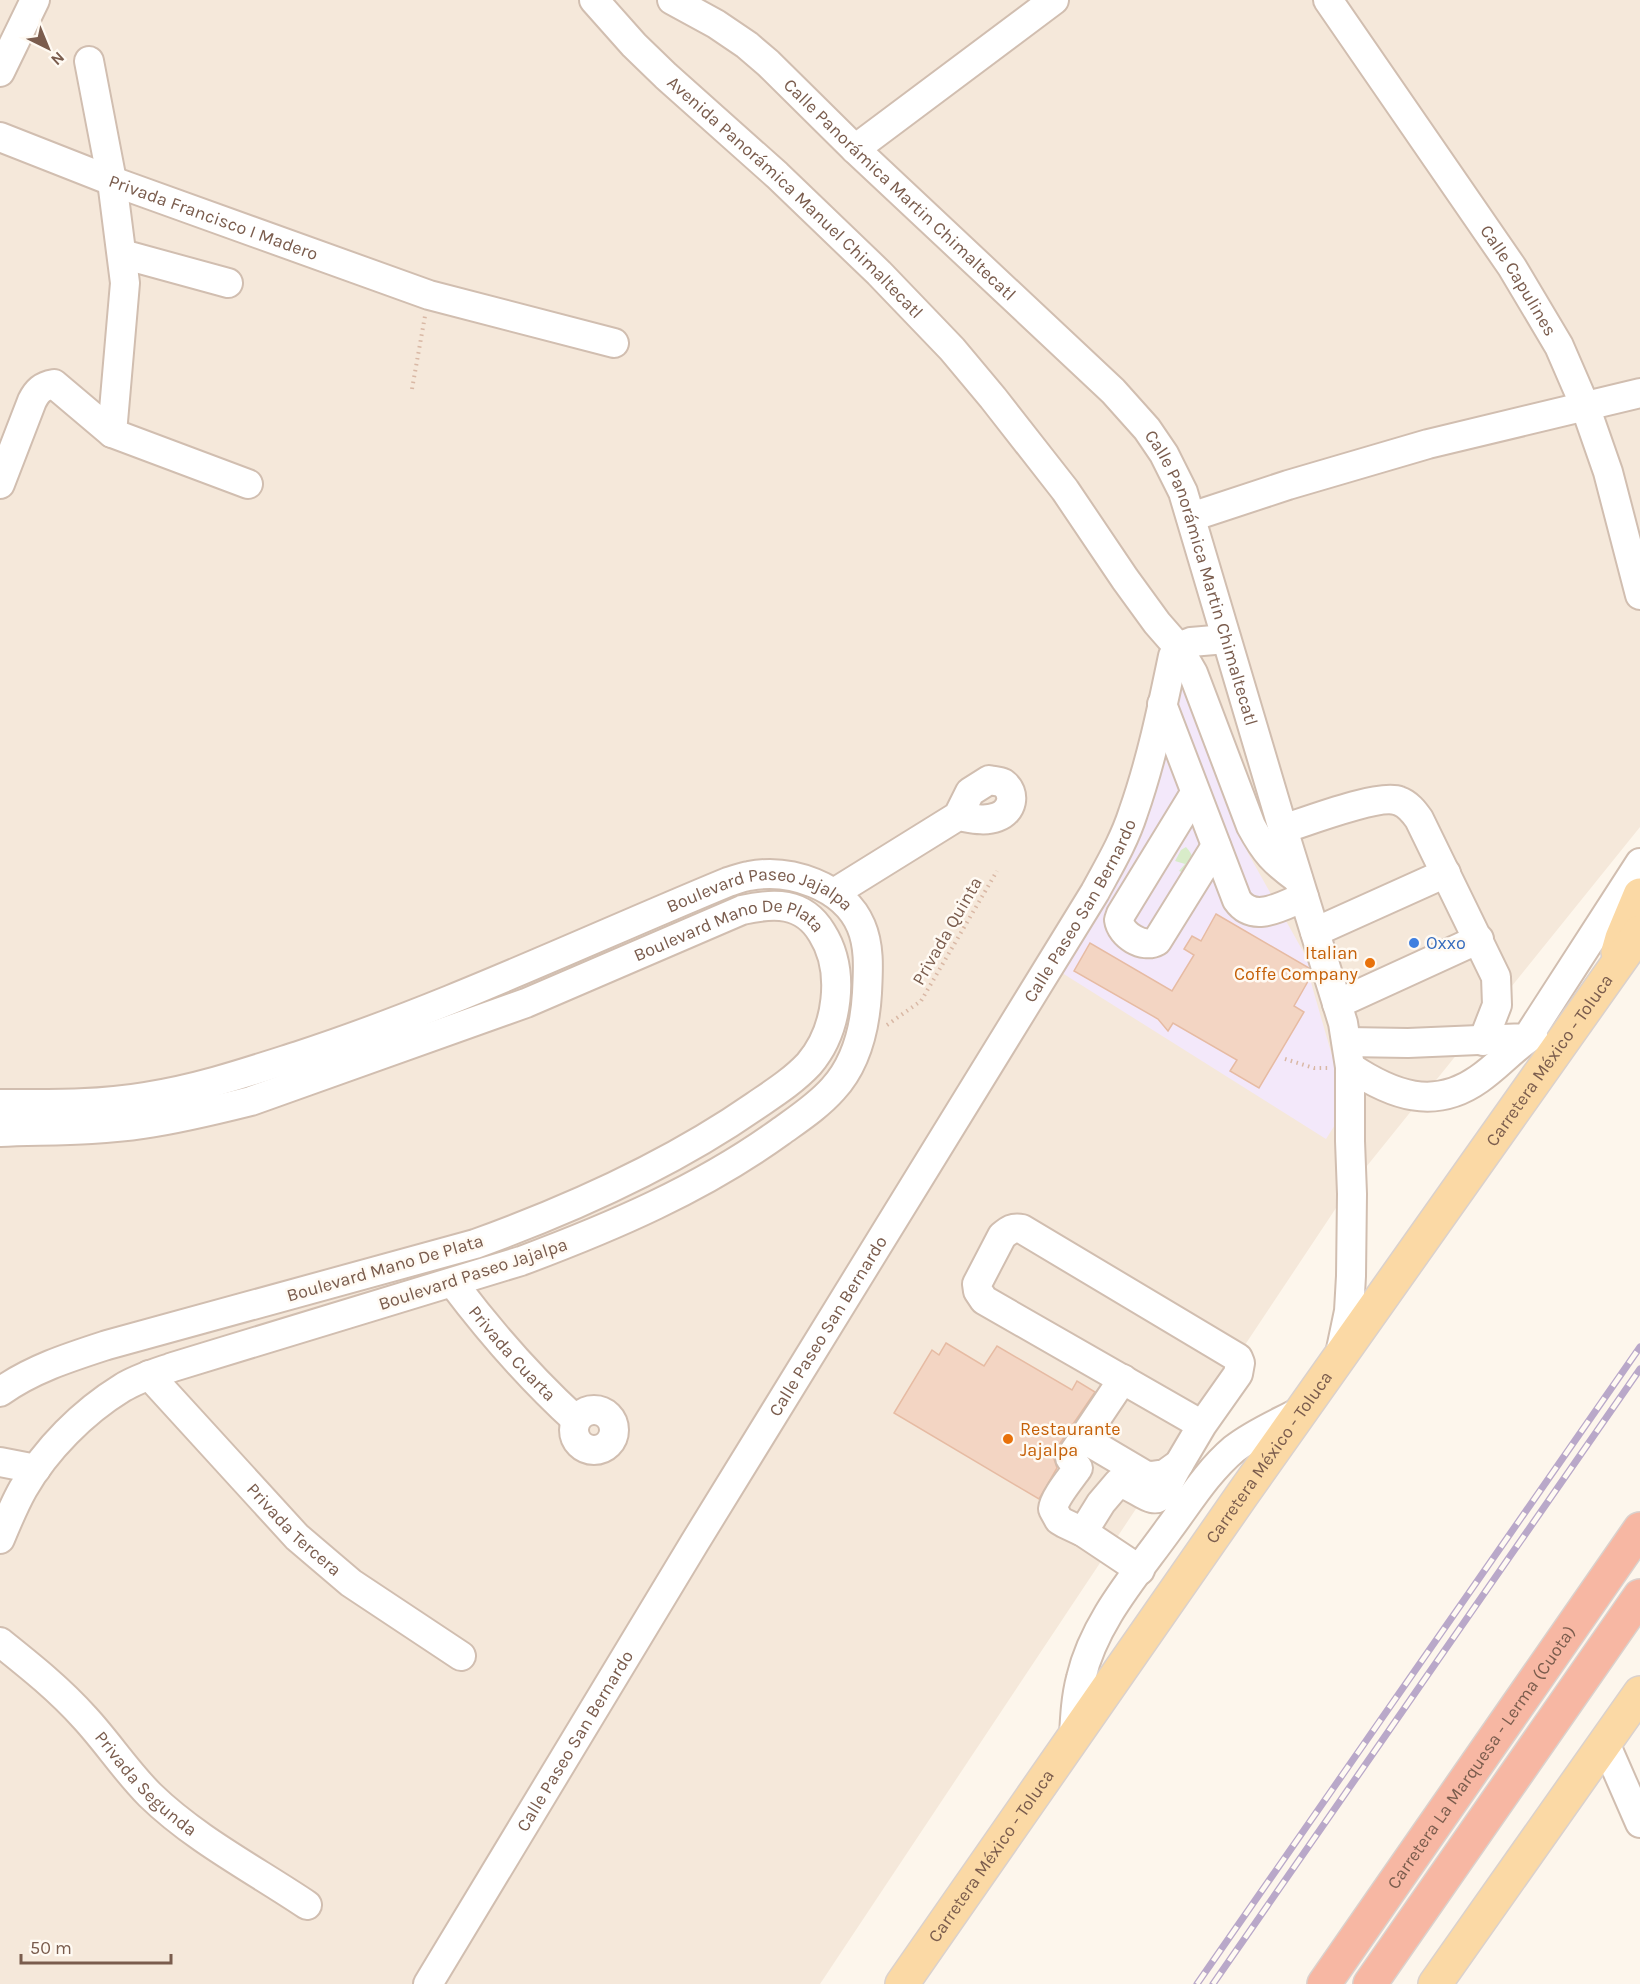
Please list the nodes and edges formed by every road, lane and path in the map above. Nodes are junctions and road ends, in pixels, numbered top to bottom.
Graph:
1 (35, 0) edge
2 (594, 0) edge
3 (672, 0) edge
4 (1053, 0) edge
5 (1328, 0) edge
6 (88, 61) dead end
7 (0, 72) edge
8 (0, 137) edge
9 (855, 148) junction
10 (112, 181) junction
11 (123, 254) junction
12 (228, 283) dead end
13 (429, 295) junction
14 (614, 343) dead end
15 (412, 389) dead end
16 (1640, 393) edge
17 (1585, 406) junction
18 (112, 433) junction
19 (0, 484) edge
20 (248, 484) dead end
21 (1191, 517) junction
22 (1631, 528) edge
23 (1639, 592) edge
24 (1226, 639) junction
25 (1178, 647) junction
26 (1162, 704) junction
27 (1195, 793) junction
28 (958, 816) dead end
29 (1283, 829) junction
30 (1216, 846) junction
31 (997, 871) dead end
32 (1446, 873) junction
33 (1637, 879) edge
34 (1301, 888) junction
35 (834, 893) junction
36 (1315, 932) junction
37 (1479, 939) junction
38 (1626, 945) edge
39 (515, 972) junction
40 (526, 1003) junction
41 (1337, 1004) junction
42 (1581, 1014) junction
43 (1527, 1038) junction
44 (1483, 1041) junction
45 (860, 1044) junction
46 (1349, 1054) junction
47 (1285, 1059) dead end
48 (0, 1104) edge
49 (728, 1125) junction
50 (0, 1132) edge
51 (748, 1155) junction
52 (453, 1283) junction
53 (1340, 1358) junction
54 (149, 1375) junction
55 (1123, 1379) junction
56 (0, 1392) edge
57 (1303, 1410) junction
58 (576, 1420) dead end
59 (1202, 1425) junction
60 (1084, 1439) junction
61 (0, 1462) edge
62 (1179, 1464) junction
63 (36, 1468) junction
64 (1067, 1484) junction
65 (7, 1498) edge
66 (1101, 1503) junction
67 (1640, 1529) edge
68 (1083, 1532) junction
69 (0, 1539) edge
70 (1140, 1570) junction
71 (1640, 1596) edge
72 (0, 1642) edge
73 (461, 1656) dead end
74 (1636, 1707) edge
75 (1074, 1736) junction
76 (1605, 1743) junction
77 (1640, 1823) edge
78 (308, 1905) dead end
79 (428, 1984) edge
80 (902, 1984) edge
81 (1324, 1984) edge
82 (1370, 1984) edge
83 (1435, 1984) edge

1 - 7 street
2 - 25 street, Avenida Panorámica Manuel Chimaltecatl
3 - 9 street, Calle Panorámica Martin Chimaltecatl
4 - 9 street
5 - 17 street, Calle Capulines
6 - 10 street
8 - 10 street, Privada Francisco I Madero
9 - 21 street, Calle Panorámica Martin Chimaltecatl
10 - 11 street
10 - 13 street, Privada Francisco I Madero
11 - 12 street
11 - 18 street
13 - 14 street, Privada Francisco I Madero
13 - 15 path
16 - 17 street
17 - 21 street
17 - 22 street, Calle Capulines
18 - 19 street
18 - 20 street
21 - 24 street, Calle Panorámica Martin Chimaltecatl
22 - 23 street, Calle Capulines
24 - 25 street
24 - 29 street, Calle Panorámica Martin Chimaltecatl
25 - 26 street, Calle Paseo San Bernardo
25 - 34 street, Avenida Panorámica Manuel Chimaltecatl
26 - 27 street
26 - 79 street, Calle Paseo San Bernardo
27 - 30 street
27 - 30 street
28 - 35 street
29 - 32 street
29 - 34 street, Calle Panorámica Martin Chimaltecatl
30 - 34 street
31 - 45 path, Privada Quinta
32 - 36 street
32 - 37 street
33 - 38 main road, Carretera México - Toluca
33 - 43 street
34 - 36 street, Calle Panorámica Martin Chimaltecatl
35 - 39 street, Boulevard Paseo Jajalpa
35 - 45 street, Boulevard Paseo Jajalpa
36 - 41 street, Calle Panorámica Martin Chimaltecatl
37 - 41 street
37 - 44 street
38 - 42 main road, Carretera México - Toluca
39 - 40 street
39 - 48 street, Boulevard Paseo Jajalpa
40 - 49 street, Boulevard Mano De Plata
40 - 50 street, Boulevard Mano De Plata
41 - 46 street, Calle Panorámica Martin Chimaltecatl
42 - 43 street
42 - 53 main road, Carretera México - Toluca
43 - 44 street
43 - 46 street
44 - 46 street
45 - 51 street, Boulevard Paseo Jajalpa
46 - 47 path
46 - 53 street, Calle Panorámica Martin Chimaltecatl
49 - 51 street
49 - 56 street, Boulevard Mano De Plata
51 - 52 street, Boulevard Paseo Jajalpa
52 - 54 street, Boulevard Paseo Jajalpa
52 - 58 street, Privada Cuarta
53 - 57 main road, Carretera México - Toluca
54 - 63 street, Boulevard Paseo Jajalpa
54 - 73 street, Privada Tercera
55 - 59 street
55 - 59 street
55 - 60 street
57 - 70 street
57 - 75 main road, Carretera México - Toluca
59 - 62 street
60 - 62 street
60 - 64 street
61 - 63 street
62 - 66 street
63 - 65 street, Boulevard Paseo Jajalpa
64 - 66 street
64 - 68 street
65 - 69 street, Boulevard Paseo Jajalpa
66 - 68 street
67 - 81 highway, Carretera La Marquesa - Lerma (Cuota)
68 - 70 street
70 - 75 street
71 - 82 highway, Carretera La Marquesa - Lerma (Cuota)
72 - 78 street, Privada Segunda
74 - 76 main road
75 - 80 main road, Carretera México - Toluca
76 - 77 street
76 - 83 main road

